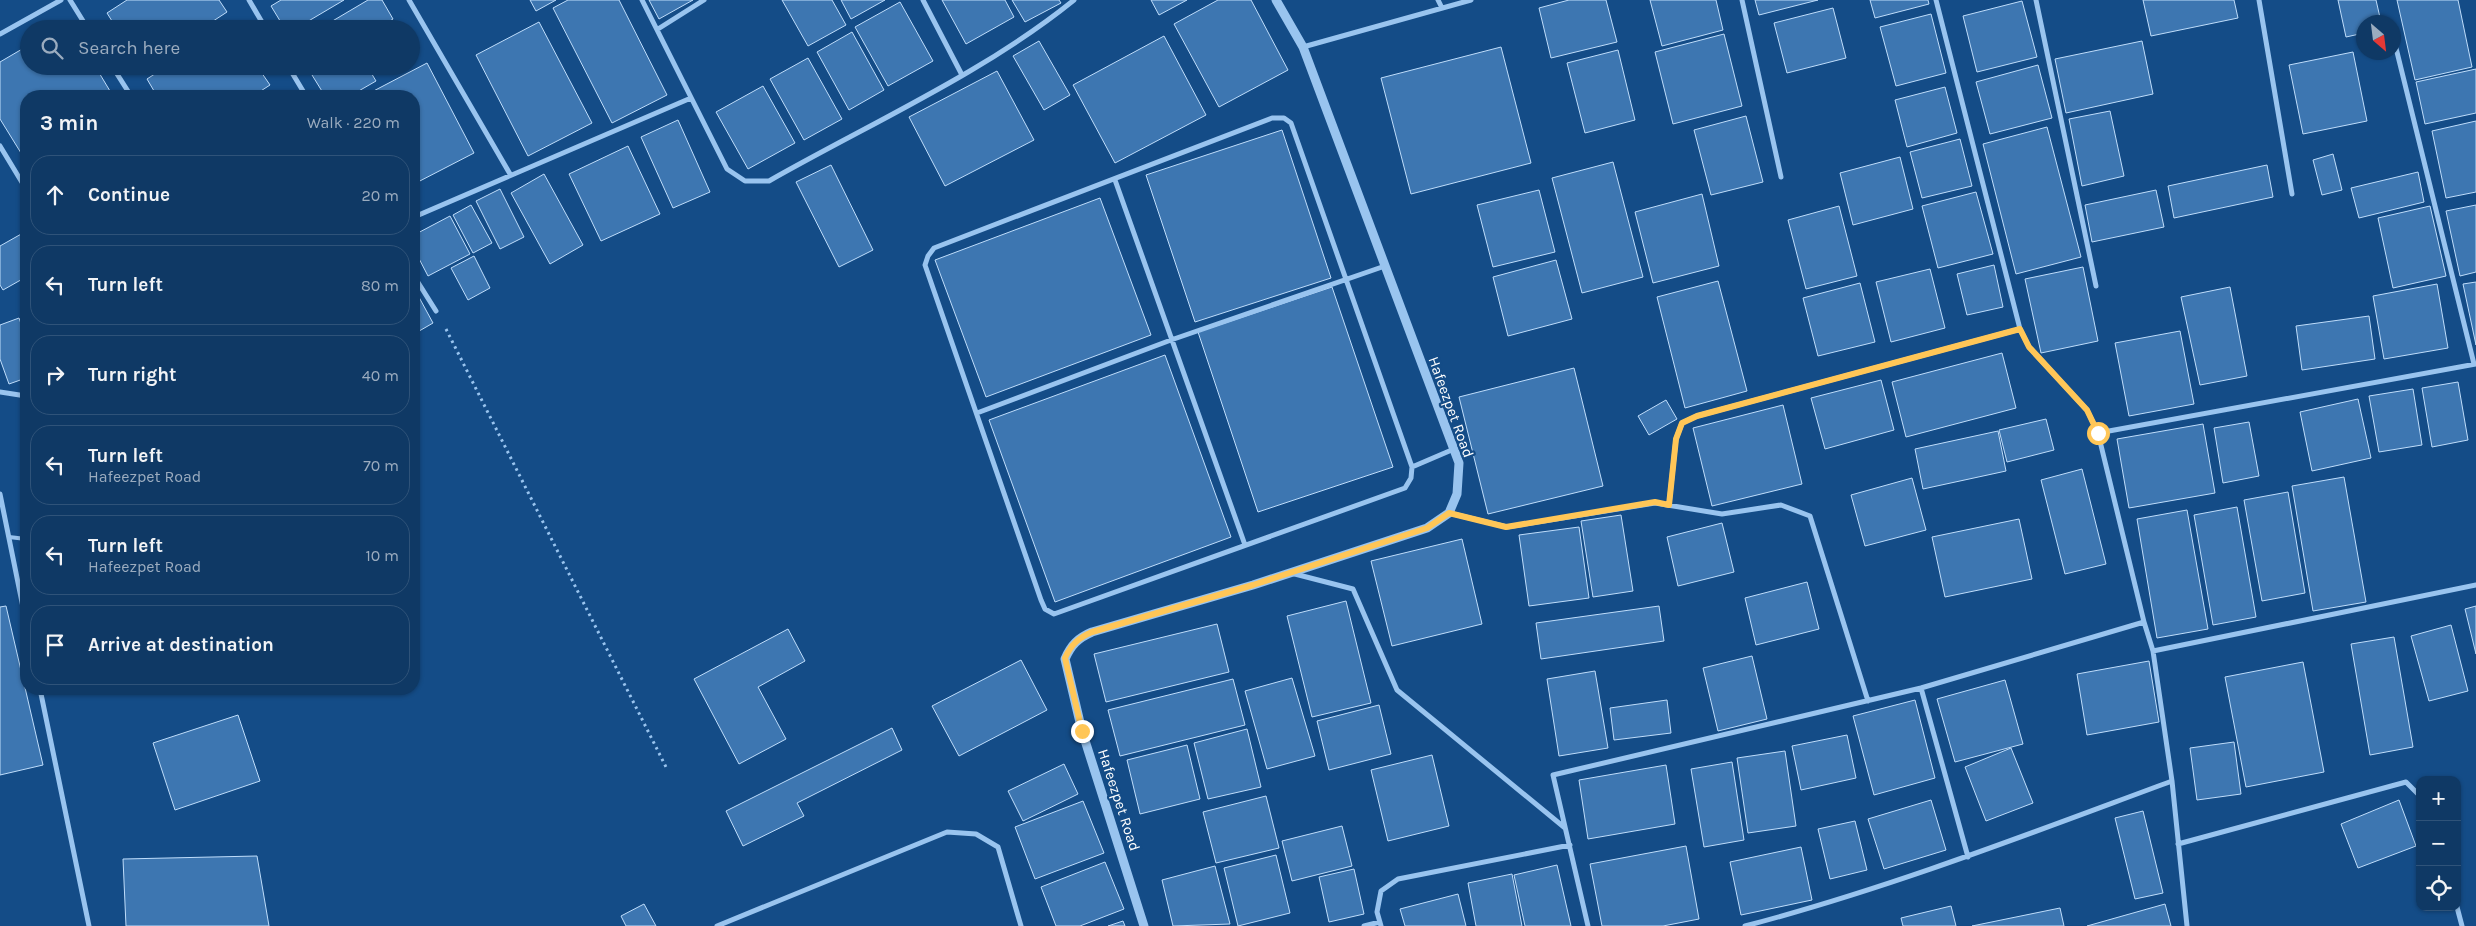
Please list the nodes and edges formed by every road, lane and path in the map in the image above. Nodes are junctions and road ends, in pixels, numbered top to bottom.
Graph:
1 (61, 0) edge
2 (70, 0) edge
3 (250, 0) edge
4 (409, 0) edge
5 (642, 0) edge
6 (704, 0) edge
7 (923, 0) edge
8 (1074, 0) edge
9 (1276, 0) edge
10 (1438, 0) edge
11 (1471, 0) edge
12 (1742, 0) edge
13 (1936, 0) edge
14 (2036, 0) edge
15 (2259, 0) edge
16 (1442, 8) junction
17 (25, 20) edge
18 (82, 20) edge
19 (261, 20) edge
20 (20, 23) edge
21 (658, 29) junction
22 (0, 34) edge
23 (1303, 47) junction
24 (2399, 60) edge
25 (118, 75) edge
26 (293, 75) edge
27 (962, 75) junction
28 (127, 90) edge
29 (302, 90) edge
30 (691, 98) junction
31 (0, 146) edge
32 (510, 174) junction
33 (1781, 177) dead end
34 (20, 180) edge
35 (1115, 180) junction
36 (2292, 194) dead end
37 (420, 214) edge
38 (1384, 266) junction
39 (1348, 278) junction
40 (420, 286) edge
41 (2096, 286) dead end
42 (436, 311) joint
43 (2020, 329) junction
44 (1171, 340) junction
45 (2475, 364) edge
46 (0, 392) edge
47 (20, 395) edge
48 (977, 413) junction
49 (2098, 433) junction
50 (1454, 449) junction
51 (1412, 466) junction
52 (0, 494) edge
53 (1669, 505) junction
54 (1449, 513) junction
55 (9, 537) junction
56 (20, 539) edge
57 (1245, 545) junction
58 (1291, 573) junction
59 (2476, 586) edge
60 (20, 592) edge
61 (2144, 622) junction
62 (2153, 651) junction
63 (1921, 688) junction
64 (41, 695) edge
65 (1868, 701) junction
66 (666, 767) dead end
67 (2172, 781) junction
68 (2416, 792) edge
69 (1566, 829) junction
70 (2178, 844) junction
71 (1570, 845) junction
72 (1968, 857) junction
73 (2457, 911) edge
74 (1380, 924) edge
75 (89, 926) edge
76 (717, 926) edge
77 (1021, 926) edge
78 (1144, 926) edge
79 (1364, 926) edge
80 (1588, 926) edge
81 (1745, 926) edge
82 (2187, 926) edge
83 (2462, 926) edge

1 - 17 street
2 - 18 street
3 - 19 street
4 - 32 street
5 - 21 street
6 - 21 street
7 - 27 street
8 - 27 street
9 - 23 street, Hafeezpet Road
10 - 16 street
11 - 16 street
12 - 33 street
13 - 43 street
14 - 41 street
15 - 36 street
16 - 23 street
20 - 22 street
21 - 30 street
23 - 38 street, Hafeezpet Road
24 - 45 street
25 - 28 street
26 - 29 street
27 - 30 street
30 - 32 street
31 - 34 street
32 - 37 street
35 - 39 street
35 - 44 street
35 - 48 street
38 - 39 street
38 - 50 street, Hafeezpet Road
39 - 44 street
39 - 51 street
40 - 42 street
42 - 66 path
43 - 49 street
43 - 53 street
44 - 48 street
44 - 57 street
45 - 49 street
46 - 47 street
48 - 57 street
49 - 61 street
50 - 51 street
50 - 54 street, Hafeezpet Road
51 - 57 street
52 - 55 street
53 - 54 street
53 - 65 street
54 - 58 street, Hafeezpet Road
55 - 56 lane
55 - 60 street
58 - 69 street
58 - 78 street, Hafeezpet Road
59 - 62 street
61 - 62 street
61 - 63 street
62 - 67 street
63 - 65 street
63 - 72 street
64 - 75 street
65 - 69 street
67 - 70 street
67 - 72 street
68 - 70 street
69 - 71 street
70 - 82 street
71 - 74 street
71 - 80 street
72 - 81 street
73 - 83 street
74 - 79 street
76 - 77 street

